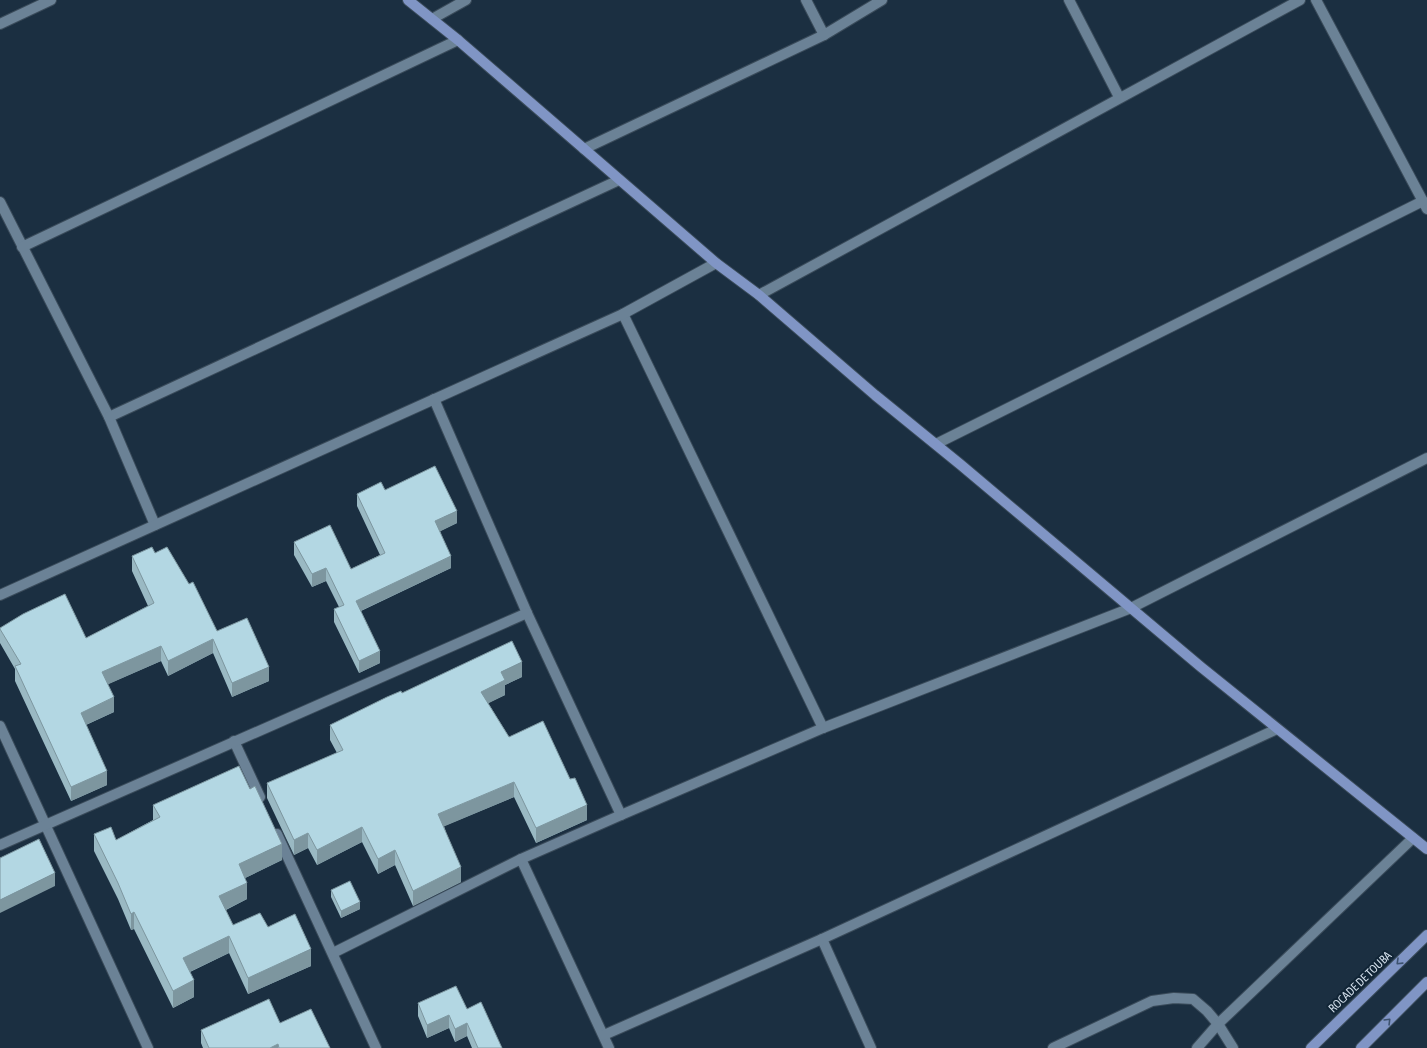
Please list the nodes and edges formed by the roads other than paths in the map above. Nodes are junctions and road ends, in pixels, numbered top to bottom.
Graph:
1 (51, 0) edge
2 (408, 0) edge
3 (466, 0) edge
4 (806, 0) edge
5 (882, 0) edge
6 (1069, 0) edge
7 (1300, 0) edge
8 (1316, 0) edge
9 (432, 19) junction
10 (0, 24) edge
11 (824, 35) junction
12 (458, 40) junction
13 (1120, 98) junction
14 (584, 149) junction
15 (619, 180) junction
16 (0, 202) edge
17 (1425, 205) edge
18 (22, 247) junction
19 (716, 263) junction
20 (759, 295) junction
21 (623, 314) junction
22 (434, 399) junction
23 (109, 417) junction
24 (936, 444) junction
25 (1427, 458) edge
26 (155, 525) junction
27 (0, 595) edge
28 (1130, 608) junction
29 (527, 613) junction
30 (0, 726) edge
31 (823, 728) junction
32 (1277, 729) junction
33 (234, 741) junction
34 (264, 805) edge
35 (621, 815) junction
36 (45, 825) junction
37 (273, 826) edge
38 (1413, 838) junction
39 (0, 845) edge
40 (1427, 849) edge
41 (520, 859) junction
42 (1427, 935) edge
43 (822, 939) junction
44 (332, 953) junction
45 (1427, 982) edge
46 (1218, 1024) junction
47 (604, 1035) junction
48 (148, 1048) edge
49 (376, 1048) edge
50 (610, 1048) edge
51 (871, 1048) edge
52 (1052, 1048) edge
53 (1197, 1048) edge
54 (1232, 1048) edge
55 (1310, 1048) edge
56 (1361, 1048) edge

1 - 10 street
2 - 9 main road
3 - 9 street
4 - 11 street
5 - 11 street
6 - 13 street
7 - 13 street
8 - 17 street
9 - 12 main road
11 - 14 street
12 - 14 main road
12 - 18 street
13 - 20 street
14 - 15 main road
15 - 19 main road
15 - 23 street
16 - 18 street
17 - 24 street
18 - 23 street
19 - 20 main road
19 - 21 street
20 - 24 main road
21 - 22 street
21 - 31 street
22 - 26 street
22 - 29 street
23 - 26 street
24 - 28 main road
25 - 28 street
26 - 27 street
28 - 31 street
28 - 32 main road
29 - 33 street
29 - 35 street
30 - 36 street
31 - 35 street
32 - 38 main road
32 - 43 street
33 - 34 street
33 - 36 street
35 - 41 street
36 - 39 street
36 - 48 street
37 - 44 street
38 - 40 main road
38 - 46 street
41 - 44 street
41 - 47 street
42 -> 55 main road, ROCADE DE TOUBA
43 - 47 street
43 - 51 street
44 - 49 street
56 -> 45 main road
46 - 52 street
46 - 53 street
46 - 54 street
47 - 50 street

